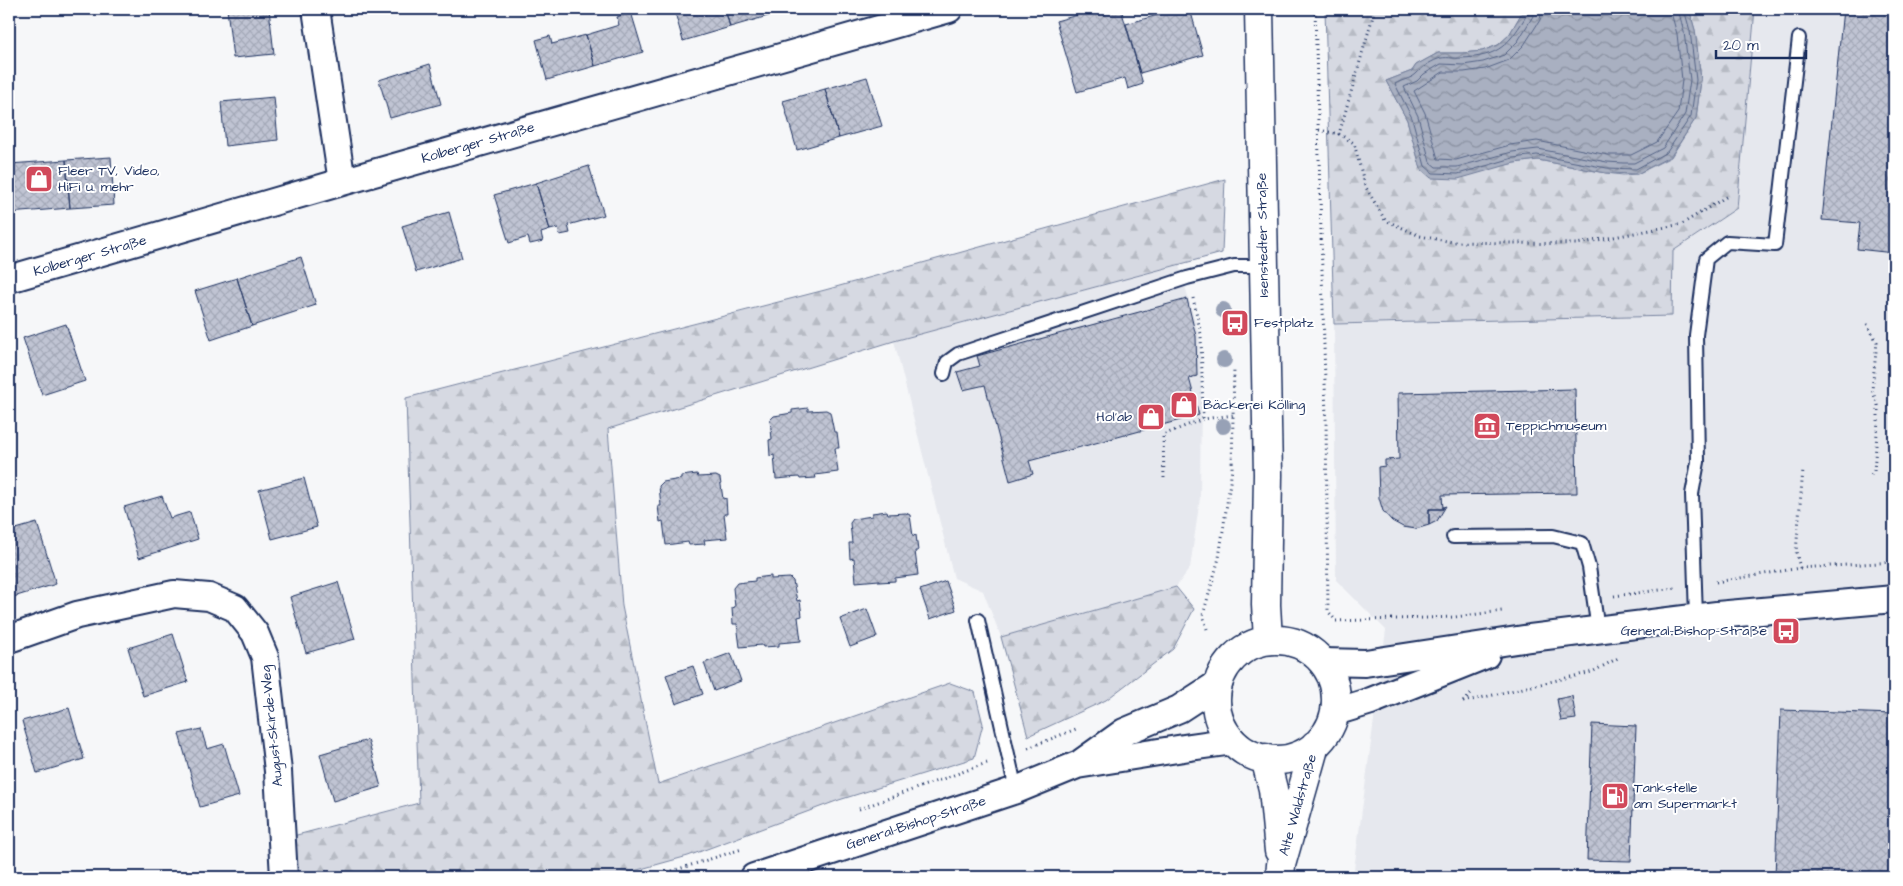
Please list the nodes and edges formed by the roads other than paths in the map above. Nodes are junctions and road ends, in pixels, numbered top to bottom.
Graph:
1 (316, 9) edge
2 (949, 9) edge
3 (1259, 9) edge
4 (1799, 38) dead end
5 (342, 182) junction
6 (1264, 266) junction
7 (9, 279) edge
8 (944, 374) dead end
9 (1454, 537) dead end
10 (1894, 598) edge
11 (1696, 617) junction
12 (978, 620) dead end
13 (1598, 630) junction
14 (1530, 638) junction
15 (9, 639) edge
16 (1268, 640) junction
17 (1322, 662) junction
18 (1218, 683) junction
19 (1335, 712) junction
20 (1233, 741) junction
21 (1315, 745) junction
22 (1265, 758) junction
23 (1078, 766) junction
24 (1016, 790) junction
25 (1280, 871) edge
26 (284, 877) edge
27 (754, 877) edge

1 - 5 street
2 - 5 street, Kolberger Straße
3 - 6 street, Isenstedter Straße
4 - 11 lane
5 - 7 street, Kolberger Straße
6 - 8 lane
6 - 16 street, Isenstedter Straße
9 - 13 lane
10 - 11 street
11 - 13 street
12 - 24 lane
13 - 14 street
14 - 17 street
14 - 19 street
15 - 26 street, August-Skirde-Weg
16 - 17 street
16 - 18 street
17 - 19 street
18 - 20 street
18 - 23 street, General-Bishop-Straße
19 - 21 street
20 - 22 street
20 - 23 street, General-Bishop-Straße
21 - 22 street
21 - 25 street, Alte Waldstraße
22 - 25 street, Alte Waldstraße
23 - 24 street, General-Bishop-Straße
24 - 27 street, General-Bishop-Straße

